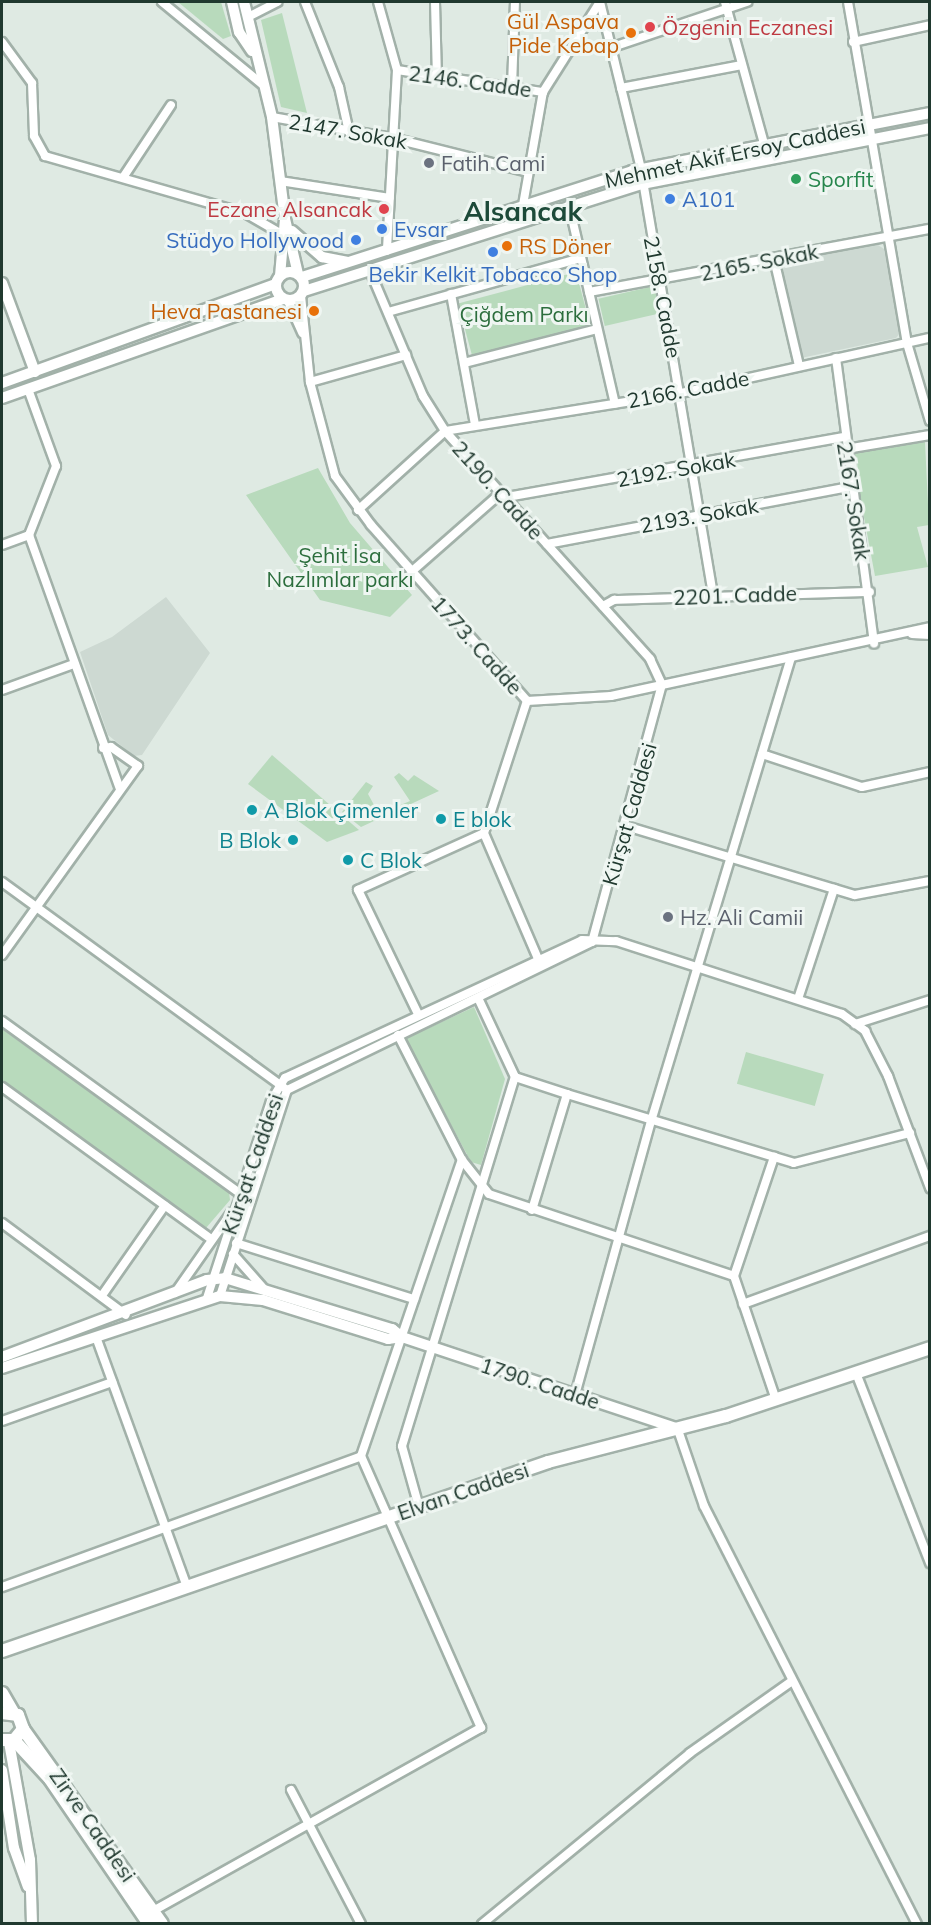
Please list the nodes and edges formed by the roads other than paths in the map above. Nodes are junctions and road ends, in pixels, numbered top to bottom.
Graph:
1 (162, 2) edge
2 (232, 2) edge
3 (244, 2) edge
4 (277, 2) edge
5 (305, 2) edge
6 (378, 2) edge
7 (435, 2) edge
8 (515, 2) edge
9 (600, 2) edge
10 (747, 2) edge
11 (848, 2) edge
12 (726, 5) edge
13 (248, 16) junction
14 (930, 25) edge
15 (2, 42) edge
16 (853, 42) junction
17 (610, 48) junction
18 (254, 54) junction
19 (742, 65) junction
20 (397, 70) junction
21 (437, 76) junction
22 (262, 84) junction
23 (512, 87) junction
24 (621, 88) junction
25 (543, 92) junction
26 (171, 105) dead end
27 (930, 113) edge
28 (272, 117) junction
29 (871, 124) junction
30 (930, 128) edge
31 (349, 132) junction
32 (392, 138) junction
33 (872, 138) junction
34 (764, 144) junction
35 (641, 169) junction
36 (528, 172) junction
37 (124, 176) junction
38 (280, 181) junction
39 (642, 184) junction
40 (390, 198) junction
41 (523, 204) junction
42 (569, 205) junction
43 (288, 224) junction
44 (930, 229) edge
45 (280, 233) junction
46 (889, 237) junction
47 (387, 251) junction
48 (581, 258) junction
49 (774, 259) junction
50 (353, 262) junction
51 (370, 271) junction
52 (300, 276) junction
53 (278, 280) junction
54 (661, 282) junction
55 (2, 283) edge
56 (589, 292) junction
57 (302, 293) junction
58 (451, 294) junction
59 (286, 300) junction
60 (387, 312) junction
61 (597, 328) junction
62 (930, 338) edge
63 (305, 339) junction
64 (907, 342) junction
65 (406, 355) junction
66 (836, 358) junction
67 (464, 363) junction
68 (799, 366) junction
69 (34, 372) junction
70 (310, 382) junction
71 (2, 383) edge
72 (28, 389) junction
73 (681, 393) junction
74 (2, 398) edge
75 (615, 404) junction
76 (930, 421) edge
77 (475, 425) junction
78 (445, 431) junction
79 (930, 435) edge
80 (844, 437) junction
81 (846, 449) junction
82 (694, 467) junction
83 (850, 487) junction
84 (504, 495) junction
85 (358, 510) junction
86 (702, 512) junction
87 (29, 535) junction
88 (547, 544) junction
89 (2, 545) edge
90 (411, 572) junction
91 (870, 592) junction
92 (713, 595) junction
93 (603, 606) junction
94 (930, 627) edge
95 (906, 634) junction
96 (930, 635) edge
97 (874, 643) junction
98 (791, 658) junction
99 (74, 664) junction
100 (662, 685) junction
101 (2, 690) edge
102 (527, 701) junction
103 (103, 748) junction
104 (762, 754) junction
105 (930, 772) edge
106 (120, 789) junction
107 (626, 826) junction
108 (484, 833) junction
109 (734, 856) junction
110 (930, 881) edge
111 (2, 882) edge
112 (834, 889) junction
113 (35, 908) junction
114 (592, 942) junction
115 (2, 955) edge
116 (540, 961) junction
117 (698, 966) junction
118 (798, 999) junction
119 (479, 1000) junction
120 (930, 1000) edge
121 (418, 1014) junction
122 (2, 1021) edge
123 (855, 1024) junction
124 (398, 1035) junction
125 (515, 1077) junction
126 (2, 1087) edge
127 (283, 1087) junction
128 (567, 1094) junction
129 (652, 1118) junction
130 (910, 1133) junction
131 (774, 1157) junction
132 (462, 1160) junction
133 (480, 1186) junction
134 (930, 1188) edge
135 (240, 1193) junction
136 (165, 1205) junction
137 (235, 1208) junction
138 (532, 1210) junction
139 (2, 1223) edge
140 (618, 1235) junction
141 (930, 1236) edge
142 (211, 1239) junction
143 (236, 1244) junction
144 (233, 1254) junction
145 (734, 1276) junction
146 (220, 1278) junction
147 (264, 1289) junction
148 (103, 1294) junction
149 (173, 1295) junction
150 (220, 1296) junction
151 (207, 1298) junction
152 (414, 1299) junction
153 (743, 1304) junction
154 (126, 1315) junction
155 (96, 1337) junction
156 (402, 1337) junction
157 (432, 1347) junction
158 (930, 1348) edge
159 (2, 1356) edge
160 (2, 1368) edge
161 (856, 1373) junction
162 (112, 1382) junction
163 (575, 1395) junction
164 (776, 1401) junction
165 (2, 1420) edge
166 (678, 1430) junction
167 (361, 1456) junction
168 (419, 1507) junction
169 (385, 1519) junction
170 (165, 1528) junction
171 (930, 1563) edge
172 (2, 1587) edge
173 (187, 1587) junction
174 (2, 1651) edge
175 (792, 1681) junction
176 (2, 1693) edge
177 (7, 1712) edge
178 (23, 1728) junction
179 (8, 1741) edge
180 (2, 1770) edge
181 (291, 1790) dead end
182 (310, 1825) junction
183 (31, 1896) junction
184 (151, 1917) edge
185 (32, 1923) edge
186 (162, 1923) edge
187 (361, 1923) edge
188 (482, 1923) edge
189 (917, 1923) edge

1 - 22 street
2 - 18 street
3 - 13 street
4 - 13 street
5 - 31 street
6 - 20 street
7 - 21 street
8 - 23 street
9 - 17 street, 2158. Cadde
9 - 25 street
10 - 12 street
11 - 16 street
12 - 17 street
12 - 19 street
13 - 18 street
14 - 16 street
15 - 37 street
16 - 29 street
17 - 24 street, 2158. Cadde
18 - 22 street
19 - 24 street
19 - 34 street
20 - 21 street, 2146. Cadde
20 - 32 street
21 - 23 street, 2146. Cadde
22 - 28 street
23 - 25 street, 2146. Cadde
24 - 35 street, 2158. Cadde
25 - 36 street
26 - 37 street
27 - 29 street, Mehmet Akif Ersoy Caddesi
28 - 31 street, 2147. Sokak
28 - 38 street
29 - 33 street
29 - 34 street, Mehmet Akif Ersoy Caddesi
30 - 33 street, Mehmet Akif Ersoy Caddesi
31 - 32 street, 2147. Sokak
32 - 36 street, 2147. Sokak
32 - 40 street
33 - 39 street, Mehmet Akif Ersoy Caddesi
33 - 46 street
34 - 35 street, Mehmet Akif Ersoy Caddesi
35 - 39 street, 2158. Cadde
35 - 41 street, Mehmet Akif Ersoy Caddesi
36 - 41 street
37 - 45 street
38 - 40 street
38 - 43 street
39 - 42 street, Mehmet Akif Ersoy Caddesi
39 - 54 street, 2158. Cadde
40 - 47 street
41 - 47 street, Mehmet Akif Ersoy Caddesi
42 - 48 street
42 - 51 street, Mehmet Akif Ersoy Caddesi
43 - 45 street
43 - 50 street
43 - 52 street
44 - 46 street, 2165. Sokak
45 - 53 street
46 - 49 street, 2165. Sokak
46 - 64 street
47 - 50 street, Mehmet Akif Ersoy Caddesi
48 - 56 street
48 - 58 street
49 - 54 street, 2165. Sokak
49 - 68 street
50 - 52 street, Mehmet Akif Ersoy Caddesi
51 - 57 street, Mehmet Akif Ersoy Caddesi
51 - 60 street, 2190. Cadde
52 - 53 street, Mehmet Akif Ersoy Caddesi
52 - 57 street
53 - 59 street
53 - 69 street
54 - 56 street, 2165. Sokak
54 - 73 street, 2158. Cadde
55 - 69 street
56 - 61 street
57 - 59 street, Mehmet Akif Ersoy Caddesi
57 - 63 street, 1773. Cadde
58 - 60 street
58 - 67 street
59 - 63 street
59 - 72 street
60 - 65 street, 2190. Cadde
61 - 67 street
61 - 75 street
62 - 64 street, 2166. Cadde
63 - 70 street, 1773. Cadde
64 - 66 street, 2166. Cadde
64 - 76 street
65 - 70 street
65 - 78 street, 2190. Cadde
66 - 68 street, 2166. Cadde
66 - 80 street, 2167. Sokak
67 - 77 street
68 - 73 street, 2166. Cadde
69 - 71 street
70 - 85 street, 1773. Cadde
72 - 74 street
72 - 87 street
73 - 75 street, 2166. Cadde
73 - 82 street, 2158. Cadde
75 - 77 street, 2166. Cadde
77 - 78 street, 2166. Cadde
78 - 84 street, 2190. Cadde
78 - 85 street
79 - 81 street
80 - 81 street, 2167. Sokak
80 - 82 street, 2192. Sokak
81 - 83 street, 2167. Sokak
82 - 84 street, 2192. Sokak
82 - 86 street, 2158. Cadde
83 - 86 street, 2193. Sokak
83 - 91 street, 2167. Sokak
84 - 88 street, 2190. Cadde
84 - 90 street
85 - 90 street, 1773. Cadde
86 - 88 street, 2193. Sokak
86 - 92 street, 2158. Cadde
87 - 89 street
87 - 99 street
88 - 93 street, 2190. Cadde
90 - 102 street, 1773. Cadde
91 - 92 street, 2201. Cadde
91 - 97 street, 2167. Sokak
92 - 93 street, 2201. Cadde
93 - 100 street, 2190. Cadde
94 - 95 street
95 - 96 street
95 - 97 street
97 - 98 street
98 - 100 street
98 - 104 street
99 - 101 street
99 - 103 street
100 - 102 street
100 - 107 street, Kürşat Caddesi
102 - 108 street
103 - 106 street
103 - 106 street
104 - 105 street
104 - 109 street
106 - 113 street
107 - 109 street
107 - 114 street, Kürşat Caddesi
108 - 116 street
108 - 121 street
109 - 112 street
109 - 117 street
110 - 112 street
111 - 113 street
112 - 118 street
113 - 115 street
113 - 127 street
114 - 116 street, Kürşat Caddesi
114 - 117 street
114 - 119 street, Kürşat Caddesi
116 - 121 street, Kürşat Caddesi
117 - 118 street
117 - 129 street
118 - 123 street
119 - 124 street, Kürşat Caddesi
119 - 125 street
120 - 123 street
121 - 127 street, Kürşat Caddesi
122 - 135 street
123 - 130 street
124 - 127 street, Kürşat Caddesi
124 - 132 street
125 - 128 street
125 - 133 street
126 - 136 street
127 - 135 street, Kürşat Caddesi
127 - 143 street, Kürşat Caddesi
128 - 129 street
128 - 138 street
129 - 131 street
129 - 140 street
130 - 131 street
130 - 134 street
131 - 145 street
132 - 133 street
132 - 152 street
133 - 138 street
133 - 157 street
135 - 137 street, Kürşat Caddesi
136 - 142 street
136 - 148 street
137 - 142 street
137 - 146 street, Kürşat Caddesi
138 - 140 street
139 - 148 street
140 - 145 street
140 - 163 street
141 - 153 street
142 - 149 street
143 - 144 street, Kürşat Caddesi
143 - 152 street
144 - 146 street, Kürşat Caddesi
144 - 147 street
145 - 153 street
146 - 147 street, 1790. Cadde
146 - 149 street
146 - 150 street, Kürşat Caddesi
146 - 151 street, Kürşat Caddesi
147 - 156 street, 1790. Cadde
148 - 154 street
149 - 154 street
150 - 151 street, 1790. Cadde
150 - 156 street, 1790. Cadde
151 - 155 street
152 - 156 street
153 - 164 street
154 - 159 street
155 - 160 street
155 - 162 street
156 - 157 street, 1790. Cadde
156 - 167 street
157 - 163 street, 1790. Cadde
157 - 168 street
158 - 161 main road, Elvan Caddesi
161 - 164 main road, Elvan Caddesi
161 - 171 street
162 - 165 street
162 - 170 street
163 - 166 street, 1790. Cadde
164 - 166 main road, Elvan Caddesi
166 - 168 main road, Elvan Caddesi
166 - 175 street
167 - 169 street
167 - 170 street
168 - 169 main road, Elvan Caddesi
169 - 173 main road, Elvan Caddesi
169 - 182 street
170 - 172 street
170 - 173 street
173 - 174 main road, Elvan Caddesi
175 - 188 street
175 - 189 street
176 - 177 main road
177 - 178 main road, Zirve Caddesi
178 - 179 main road
178 - 184 main road, Zirve Caddesi
179 - 183 street
179 - 184 main road, Zirve Caddesi
180 - 183 street
181 - 182 street
182 - 184 street
182 - 187 street
183 - 185 street
184 - 186 main road, Zirve Caddesi

